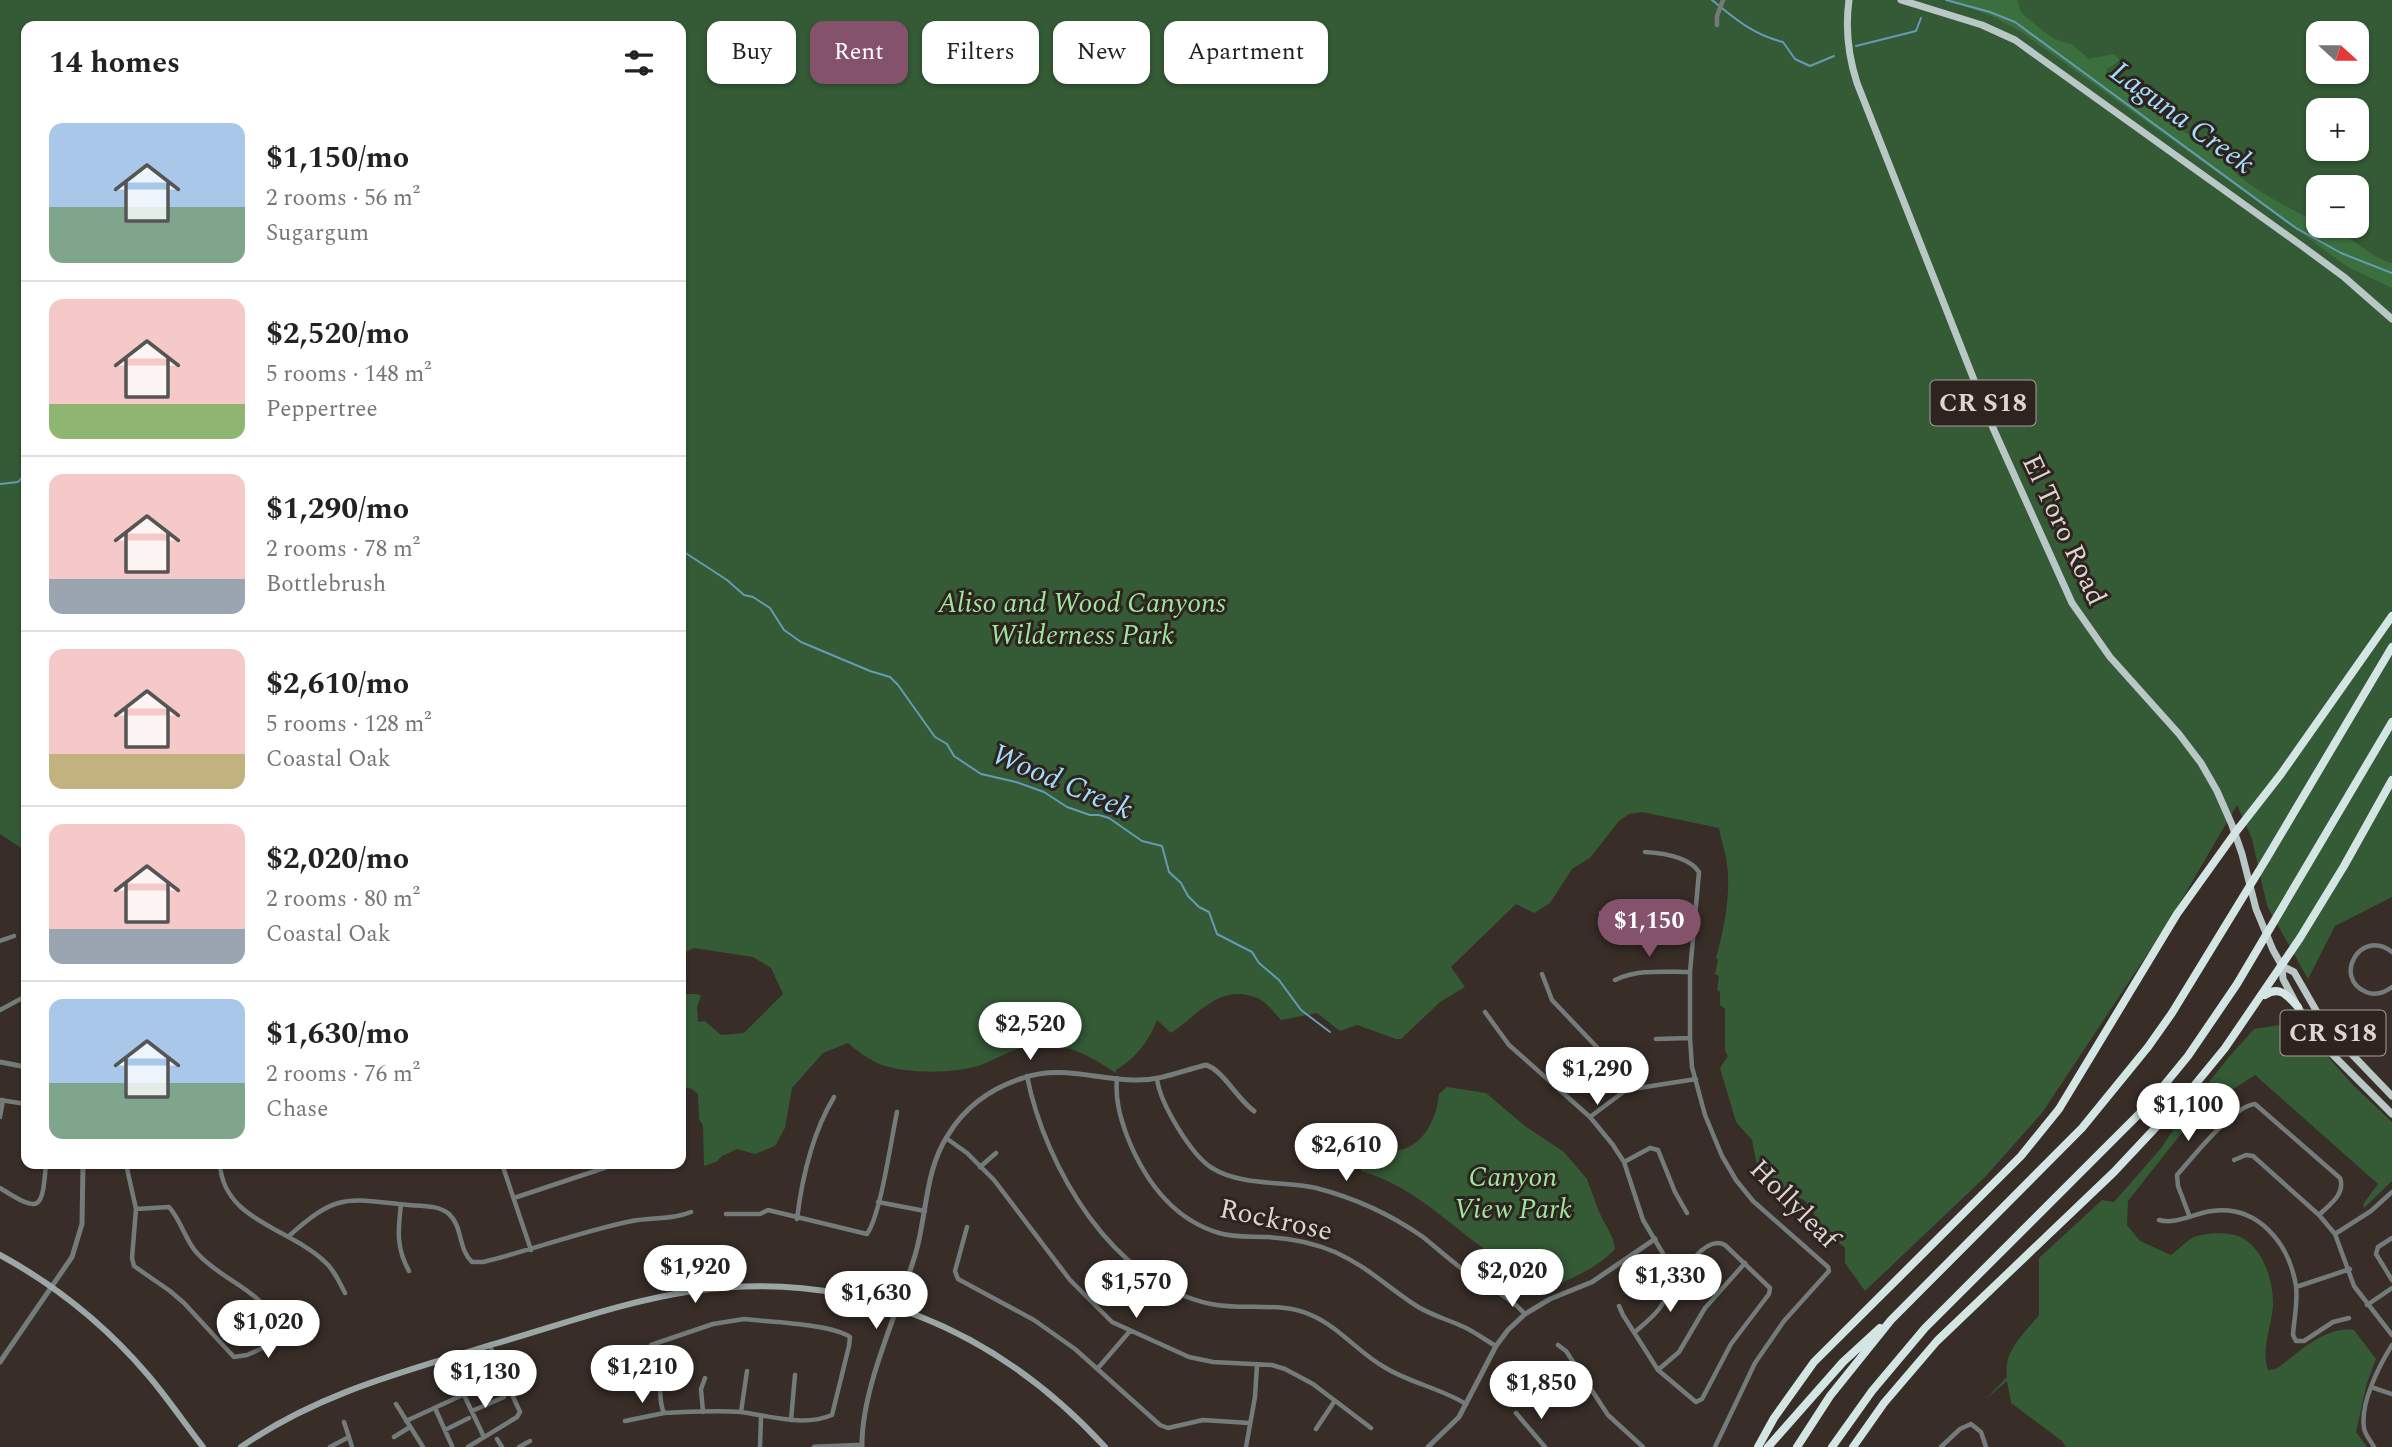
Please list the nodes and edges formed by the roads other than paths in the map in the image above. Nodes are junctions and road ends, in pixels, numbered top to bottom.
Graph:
1 (1723, 0) edge
2 (1849, 0) edge
3 (1901, 0) edge
4 (1717, 25) dead end
5 (2392, 319) edge
6 (2392, 616) edge
7 (2392, 647) edge
8 (2392, 722) edge
9 (2392, 780) edge
10 (2235, 833) junction
11 (1645, 852) dead end
12 (1695, 908) junction
13 (1601, 913) dead end
14 (14, 936) dead end
15 (0, 941) edge
16 (2392, 952) edge
17 (2282, 966) junction
18 (1690, 972) junction
19 (1542, 974) dead end
20 (1615, 980) dead end
21 (2392, 987) edge
22 (21, 999) edge
23 (2260, 999) junction
24 (2298, 1007) junction
25 (0, 1010) edge
26 (1485, 1012) dead end
27 (1690, 1038) junction
28 (1656, 1039) dead end
29 (0, 1062) edge
30 (21, 1066) edge
31 (1027, 1076) junction
32 (1117, 1078) junction
33 (1157, 1079) junction
34 (1696, 1079) junction
35 (1626, 1090) junction
36 (2392, 1096) edge
37 (834, 1097) dead end
38 (1, 1100) edge
39 (21, 1103) edge
40 (1254, 1111) dead end
41 (897, 1112) dead end
42 (2392, 1114) edge
43 (0, 1117) edge
44 (1590, 1117) junction
45 (946, 1138) junction
46 (996, 1153) dead end
47 (2234, 1160) dead end
48 (1624, 1162) junction
49 (981, 1167) junction
50 (46, 1169) edge
51 (83, 1169) edge
52 (128, 1169) edge
53 (220, 1169) edge
54 (504, 1169) edge
55 (601, 1169) edge
56 (0, 1188) edge
57 (2392, 1192) edge
58 (514, 1198) junction
59 (878, 1202) junction
60 (401, 1205) junction
61 (136, 1209) junction
62 (925, 1211) junction
63 (691, 1212) dead end
64 (1687, 1213) dead end
65 (726, 1214) dead end
66 (2189, 1215) junction
67 (2319, 1215) junction
68 (797, 1219) junction
69 (2159, 1220) dead end
70 (967, 1227) dead end
71 (2335, 1234) junction
72 (289, 1236) junction
73 (2392, 1238) edge
74 (1655, 1240) junction
75 (531, 1250) junction
76 (0, 1255) edge
77 (1745, 1263) junction
78 (2350, 1269) junction
79 (409, 1270) dead end
80 (1681, 1275) junction
81 (2392, 1280) edge
82 (2296, 1287) junction
83 (52, 1288) junction
84 (2392, 1288) edge
85 (345, 1293) dead end
86 (2367, 1305) junction
87 (1619, 1306) dead end
88 (897, 1307) junction
89 (1525, 1314) junction
90 (2349, 1318) dead end
91 (1891, 1320) junction
92 (1130, 1331) junction
93 (1634, 1332) junction
94 (2392, 1335) edge
95 (1558, 1345) dead end
96 (2392, 1345) edge
97 (490, 1346) junction
98 (1496, 1346) junction
99 (0, 1362) edge
100 (1257, 1365) junction
101 (1098, 1368) junction
102 (1658, 1370) junction
103 (470, 1371) dead end
104 (747, 1371) dead end
105 (795, 1375) dead end
106 (705, 1378) dead end
107 (2371, 1387) junction
108 (478, 1388) junction
109 (2392, 1394) edge
110 (464, 1395) junction
111 (504, 1397) dead end
112 (1334, 1402) junction
113 (396, 1404) dead end
114 (485, 1405) junction
115 (1467, 1405) junction
116 (435, 1408) junction
117 (472, 1411) junction
118 (703, 1412) junction
119 (741, 1412) junction
120 (664, 1413) junction
121 (1516, 1413) dead end
122 (761, 1416) junction
123 (469, 1419) dead end
124 (791, 1420) junction
125 (406, 1421) junction
126 (625, 1421) dead end
127 (344, 1422) dead end
128 (1249, 1423) junction
129 (410, 1427) junction
130 (1371, 1428) dead end
131 (1316, 1429) dead end
132 (445, 1430) junction
133 (349, 1437) junction
134 (394, 1437) dead end
135 (484, 1437) junction
136 (497, 1440) dead end
137 (530, 1440) dead end
138 (453, 1446) edge
139 (862, 1446) edge
140 (203, 1447) edge
141 (241, 1447) edge
142 (330, 1447) edge
143 (352, 1447) edge
144 (423, 1447) edge
145 (468, 1447) edge
146 (502, 1447) edge
147 (519, 1447) edge
148 (760, 1447) edge
149 (814, 1447) edge
150 (1105, 1447) edge
151 (1246, 1447) edge
152 (1428, 1447) edge
153 (1545, 1447) edge
154 (1643, 1447) edge
155 (1715, 1447) edge
156 (1758, 1447) edge
157 (1768, 1447) edge
158 (1797, 1447) edge
159 (1832, 1447) edge
160 (1853, 1447) edge
161 (1941, 1447) edge
162 (1986, 1447) edge
163 (2374, 1447) edge

1 - 4 street
2 - 10 main road, El Toro Road / CR S18
3 - 5 main road
6 - 10 highway
7 - 91 highway
8 - 159 highway
9 - 17 highway
10 - 17 main road, El Toro Road / CR S18
10 - 156 highway
11 - 12 street, Hollyleaf
12 - 13 street
12 - 18 street, Hollyleaf
14 - 15 street
16 - 21 street
17 - 23 highway
17 - 24 main road, El Toro Road / CR S18
17 - 36 main road, El Toro Road / CR S18
18 - 20 street
18 - 27 street, Hollyleaf
19 - 35 street
22 - 25 street
23 - 24 highway
23 - 160 highway
24 - 42 main road, El Toro Road / CR S18
26 - 44 street
27 - 28 street
27 - 34 street, Hollyleaf
29 - 30 street
31 - 32 street
31 - 45 street
31 - 115 street
32 - 33 street
32 - 98 street, Rockrose
33 - 40 street
33 - 89 street
34 - 35 street
34 - 155 street, Hollyleaf
35 - 44 street
37 - 68 street
38 - 39 street
38 - 43 street
41 - 59 street
44 - 48 street
45 - 49 street
45 - 62 street
46 - 49 street
47 - 67 street
48 - 64 street
48 - 74 street
49 - 92 street
50 - 56 street
51 - 83 street
52 - 61 street
53 - 72 street
54 - 58 street
55 - 58 street
57 - 71 street
58 - 75 street
59 - 62 street
59 - 68 street
60 - 72 street
60 - 75 street
60 - 79 street
61 - 61 street
62 - 88 street
63 - 75 street
65 - 68 street
66 - 67 street
66 - 69 street
66 - 82 street
67 - 71 street
70 - 101 street
71 - 78 street
72 - 85 street
73 - 81 street
74 - 80 street
74 - 89 street
76 - 83 main road
77 - 80 street
77 - 102 street
77 - 102 street
78 - 82 street
78 - 86 street
80 - 93 street
82 - 90 street
83 - 99 street
83 - 140 main road
84 - 86 street
86 - 94 street
87 - 93 street
88 - 97 main road
88 - 139 street
88 - 150 main road
89 - 98 street
91 - 157 highway
91 - 158 highway
92 - 100 street
92 - 101 street
93 - 102 street
95 - 154 street
96 - 107 street
97 - 135 street
97 - 141 main road
98 - 115 street
100 - 112 street
100 - 128 street
101 - 128 street
103 - 108 street
104 - 119 street
105 - 124 street
106 - 118 street
107 - 109 street
107 - 163 street
108 - 110 street
108 - 114 street
110 - 116 street
110 - 117 street
111 - 114 street
112 - 130 street
112 - 131 street
113 - 125 street
114 - 117 street
115 - 152 street
116 - 125 street
116 - 132 street
117 - 135 street
118 - 119 street
118 - 120 street
119 - 122 street
120 - 124 street
120 - 126 street
121 - 153 street
122 - 124 street
122 - 148 street
123 - 132 street
125 - 129 street
127 - 133 street
128 - 151 street
129 - 134 street
129 - 144 street
132 - 138 street
133 - 142 street
133 - 143 street
135 - 145 street
136 - 146 street
137 - 147 street
139 - 149 street
161 - 162 street

